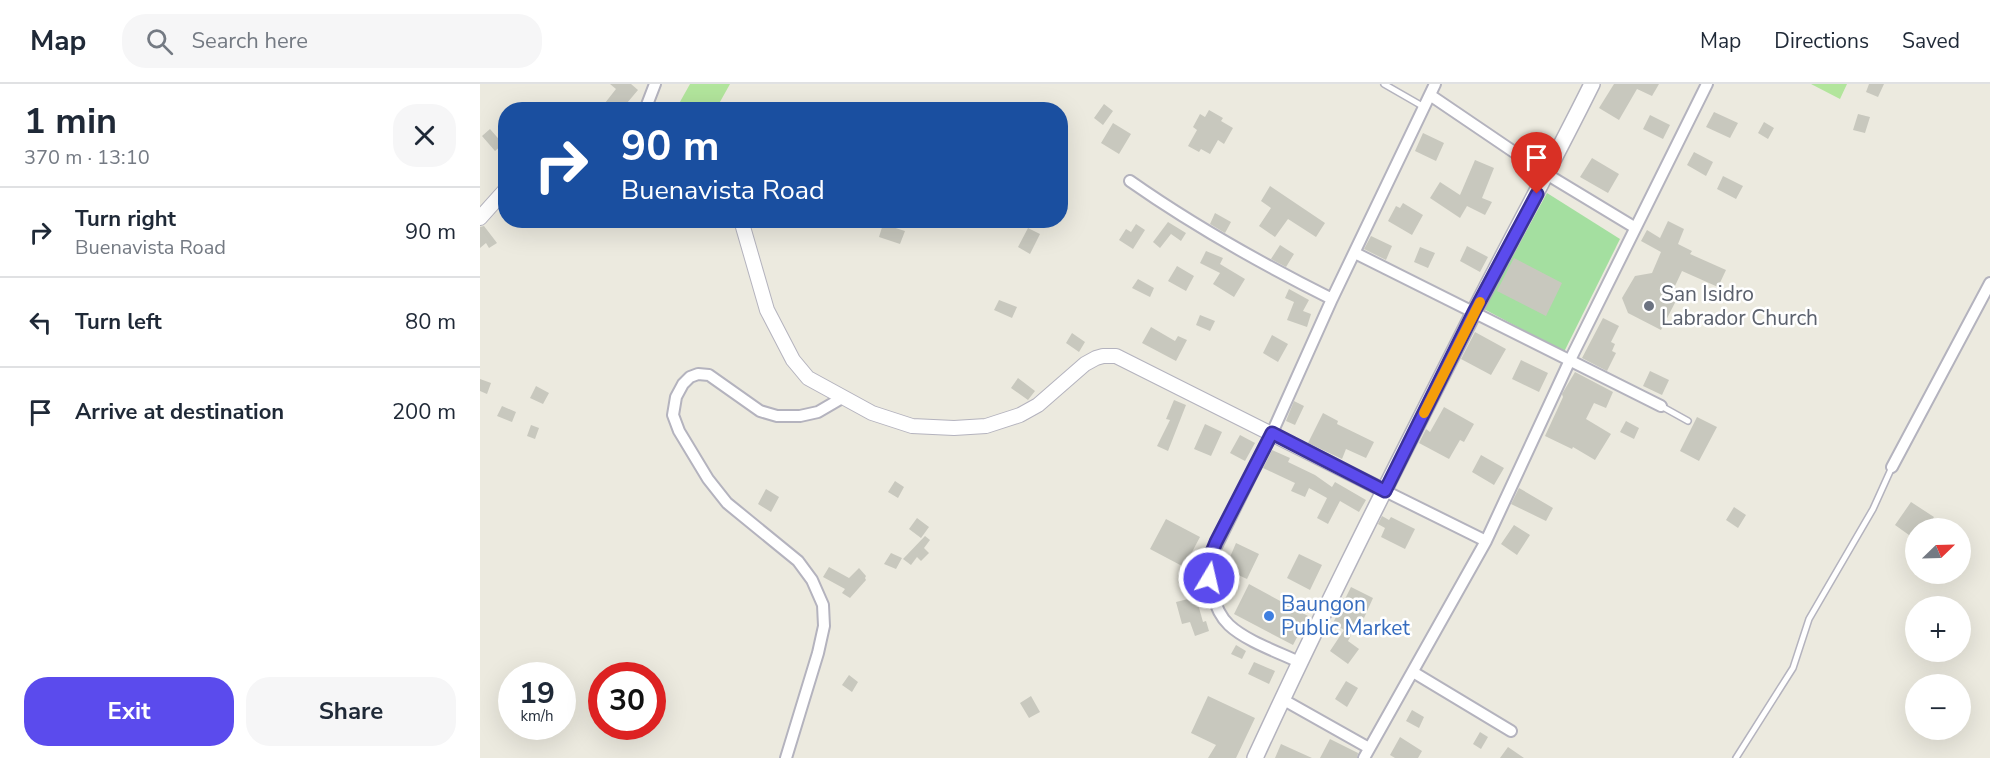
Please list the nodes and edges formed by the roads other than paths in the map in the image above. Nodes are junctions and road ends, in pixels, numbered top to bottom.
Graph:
1 (655, 84) edge
2 (1384, 84) edge
3 (1435, 84) edge
4 (1592, 84) edge
5 (1707, 84) edge
6 (1430, 95) junction
7 (648, 102) edge
8 (1424, 106) junction
9 (1548, 175) junction
10 (1130, 181) dead end
11 (498, 198) edge
12 (480, 218) edge
13 (1634, 227) junction
14 (743, 228) edge
15 (1355, 254) junction
16 (1990, 283) edge
17 (1332, 299) junction
18 (1474, 312) junction
19 (1570, 360) junction
20 (842, 398) junction
21 (1661, 406) joint
22 (1688, 421) dead end
23 (1272, 433) junction
24 (1892, 467) joint
25 (1385, 491) junction
26 (1486, 541) junction
27 (1299, 662) junction
28 (1413, 672) junction
29 (1282, 699) junction
30 (1511, 732) dead end
31 (1367, 753) edge
32 (786, 758) edge
33 (1254, 758) edge
34 (1737, 758) edge

1 - 7 street
2 - 8 lane
3 - 6 street
4 - 9 main road
5 - 13 street
6 - 8 street
6 - 9 street
8 - 15 street
9 - 13 street
9 - 18 main road
10 - 17 street
11 - 12 street
13 - 19 street
14 - 20 street
15 - 17 street
15 - 18 street
16 - 24 street
17 - 23 street
18 - 19 street
18 - 25 main road
19 - 21 street
19 - 26 street
20 - 23 street
20 - 32 street
21 - 22 lane
23 - 25 street
23 - 27 street
24 - 34 lane
25 - 26 street
25 - 27 main road
26 - 28 street
27 - 29 main road
28 - 30 street
28 - 31 street
29 - 31 street
29 - 33 main road

